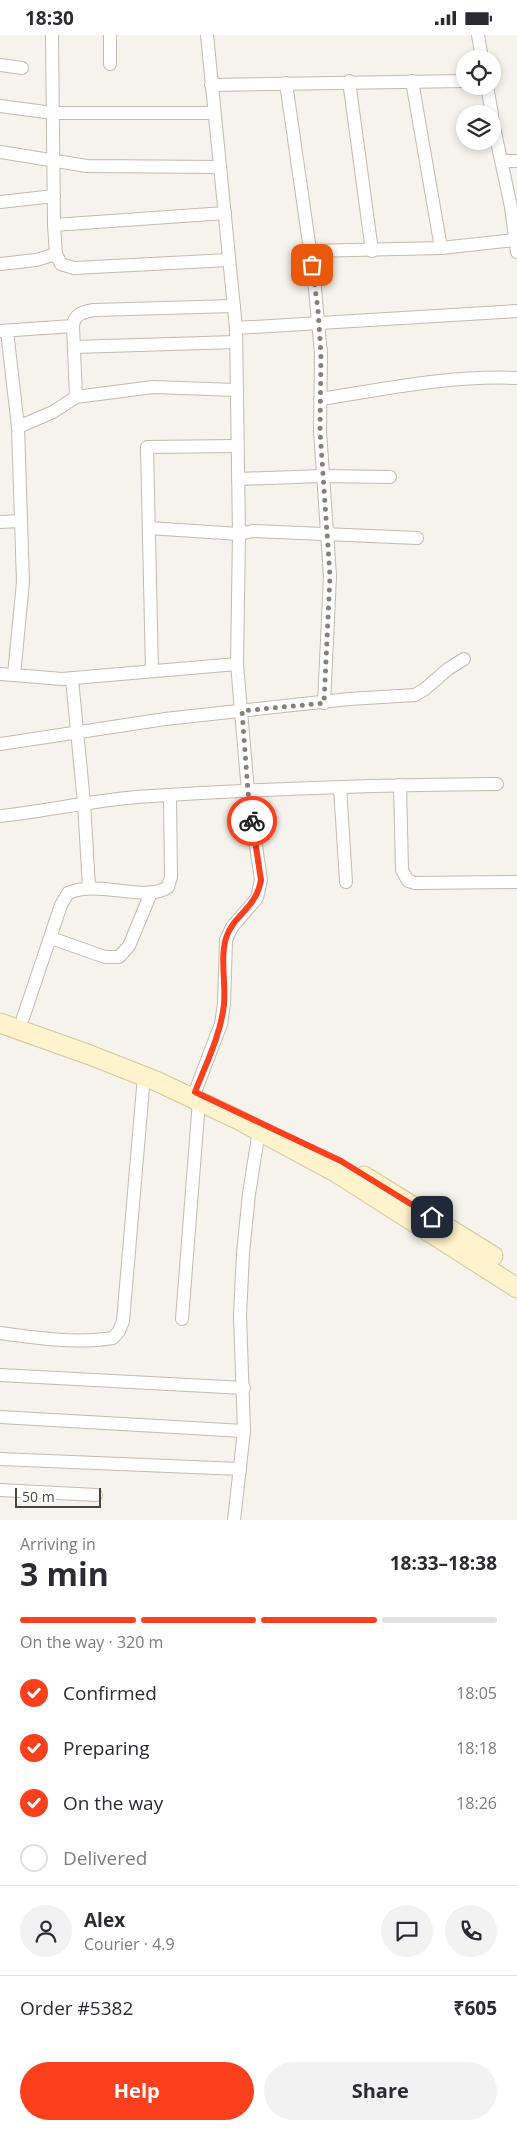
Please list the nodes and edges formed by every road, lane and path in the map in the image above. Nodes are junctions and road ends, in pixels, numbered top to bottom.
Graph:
1 (52, 35) edge
2 (110, 35) edge
3 (207, 35) edge
4 (478, 35) edge
5 (480, 50) edge
6 (110, 64) dead end
7 (0, 65) edge
8 (22, 68) dead end
9 (349, 81) junction
10 (412, 81) junction
11 (456, 81) edge
12 (286, 83) junction
13 (211, 85) junction
14 (0, 106) edge
15 (53, 113) junction
16 (213, 113) junction
17 (499, 150) edge
18 (0, 152) edge
19 (52, 161) junction
20 (502, 161) junction
21 (517, 161) edge
22 (220, 167) junction
23 (54, 196) junction
24 (0, 202) edge
25 (225, 213) junction
26 (54, 225) junction
27 (516, 246) edge
28 (441, 248) junction
29 (310, 251) junction
30 (372, 251) junction
31 (56, 254) junction
32 (230, 260) junction
33 (0, 264) edge
34 (234, 306) junction
35 (517, 311) edge
36 (318, 321) junction
37 (73, 326) junction
38 (236, 328) junction
39 (3, 331) edge
40 (236, 342) junction
41 (74, 347) junction
42 (6, 369) edge
43 (517, 378) edge
44 (236, 390) junction
45 (76, 397) junction
46 (320, 399) junction
47 (18, 427) junction
48 (237, 446) junction
49 (322, 476) junction
50 (390, 477) dead end
51 (238, 479) junction
52 (21, 521) junction
53 (0, 522) edge
54 (149, 528) junction
55 (239, 534) junction
56 (327, 534) junction
57 (417, 538) dead end
58 (464, 659) dead end
59 (238, 664) junction
60 (152, 671) junction
61 (0, 674) edge
62 (14, 675) junction
63 (72, 679) junction
64 (324, 703) junction
65 (242, 711) junction
66 (77, 733) junction
67 (0, 744) edge
68 (497, 784) dead end
69 (400, 785) junction
70 (340, 787) junction
71 (248, 792) junction
72 (170, 795) junction
73 (84, 803) junction
74 (0, 816) edge
75 (346, 882) dead end
76 (517, 882) edge
77 (89, 887) junction
78 (150, 893) junction
79 (51, 938) junction
80 (0, 1010) edge
81 (23, 1018) junction
82 (0, 1023) edge
83 (144, 1076) junction
84 (197, 1096) junction
85 (259, 1130) junction
86 (517, 1272) edge
87 (517, 1287) edge
88 (182, 1319) dead end
89 (0, 1333) edge
90 (0, 1375) edge
91 (244, 1388) junction
92 (0, 1417) edge
93 (244, 1431) junction
94 (0, 1459) edge
95 (240, 1469) junction
96 (0, 1490) edge
97 (96, 1495) dead end
98 (234, 1520) edge

1 - 15 street
2 - 6 street
3 - 13 street
4 - 5 street
7 - 8 street
9 - 10 street
9 - 12 street
9 - 30 street
10 - 11 street
10 - 28 street
12 - 13 street
12 - 29 street
13 - 16 street
14 - 15 street
15 - 16 street
15 - 19 street
16 - 22 street
17 - 20 street
18 - 19 street
19 - 22 street
19 - 23 street
20 - 21 street
20 - 27 street
22 - 25 street
23 - 24 street
23 - 26 street
25 - 26 street
25 - 32 street
26 - 31 street
27 - 28 street
28 - 30 street
29 - 30 street
29 - 36 street
31 - 32 street
31 - 33 street
32 - 34 street
34 - 37 street
34 - 38 street
35 - 36 street
36 - 38 street
36 - 46 street
37 - 39 street
37 - 41 street
38 - 40 street
39 - 42 street
40 - 41 street
40 - 44 street
41 - 45 street
42 - 47 street
43 - 46 street
44 - 45 street
44 - 48 street
45 - 47 street
46 - 49 street
47 - 52 street
48 - 51 street
48 - 54 street
49 - 50 street
49 - 51 street
49 - 56 street
51 - 55 street
52 - 53 street
52 - 62 street
54 - 55 street
54 - 60 street
55 - 56 street
55 - 59 street
56 - 57 street
56 - 64 street
58 - 64 street
59 - 60 street
59 - 65 street
60 - 63 street
61 - 62 street
62 - 63 street
63 - 66 street
64 - 65 street
65 - 66 street
65 - 71 street
66 - 67 street
66 - 73 street
68 - 69 street
69 - 70 street
69 - 76 street
70 - 71 street
70 - 75 street
71 - 72 street
71 - 84 street
72 - 73 street
72 - 78 street
73 - 74 street
73 - 77 street
77 - 78 street
77 - 79 street
78 - 79 street
79 - 81 street
80 - 81 main road
81 - 84 main road
82 - 83 main road
83 - 84 main road
83 - 89 street
84 - 85 main road
84 - 86 main road
84 - 88 street
85 - 87 main road
85 - 91 street
90 - 91 street
91 - 93 street
92 - 93 street
93 - 95 street
94 - 95 street
95 - 98 street
96 - 97 street

